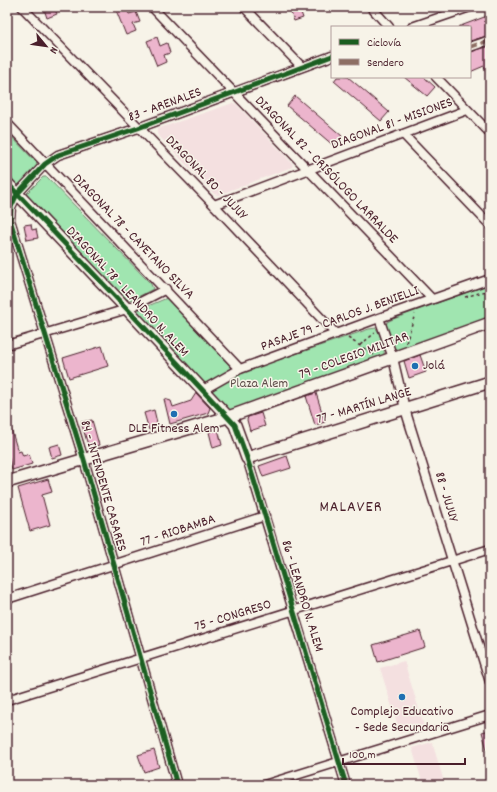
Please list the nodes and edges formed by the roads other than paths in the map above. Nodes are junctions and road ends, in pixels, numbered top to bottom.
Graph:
1 (22, 7) edge
2 (152, 7) edge
3 (244, 7) edge
4 (371, 7) edge
5 (470, 7) edge
6 (388, 26) edge
7 (415, 26) edge
8 (490, 40) edge
9 (471, 47) edge
10 (331, 56) edge
11 (302, 67) junction
12 (437, 78) edge
13 (235, 93) junction
14 (467, 110) junction
15 (7, 123) edge
16 (138, 128) junction
17 (490, 133) edge
18 (403, 134) junction
19 (46, 164) junction
20 (308, 169) junction
21 (7, 184) edge
22 (17, 194) junction
23 (214, 205) junction
24 (8, 220) edge
25 (490, 225) edge
26 (490, 279) edge
27 (166, 289) junction
28 (432, 299) junction
29 (128, 309) junction
30 (380, 318) junction
31 (490, 322) edge
32 (340, 333) junction
33 (44, 334) junction
34 (7, 344) edge
35 (393, 358) junction
36 (240, 369) junction
37 (490, 382) edge
38 (203, 390) junction
39 (405, 409) junction
40 (228, 417) junction
41 (247, 458) junction
42 (84, 460) junction
43 (7, 482) edge
44 (266, 516) junction
45 (490, 549) edge
46 (452, 561) junction
47 (114, 565) junction
48 (7, 599) edge
49 (294, 611) junction
50 (140, 658) junction
51 (490, 682) edge
52 (7, 700) edge
53 (490, 715) edge
54 (339, 761) junction
55 (177, 785) edge
56 (264, 785) edge
57 (346, 785) edge

1 - 16 street, DIAGONAL 80 - JUJUY
2 - 13 street, DIAGONAL 82 - CRISÓLOGO LARRALDE
3 - 11 street
4 - 6 street
5 - 7 street
8 - 9 street
10 - 11 street, 83 - ARENALES
11 - 13 street, 83 - ARENALES
12 - 14 street
13 - 16 street, 83 - ARENALES
13 - 20 street, DIAGONAL 82 - CRISÓLOGO LARRALDE
14 - 17 street
14 - 18 street, DIAGONAL 81 - MISIONES
15 - 19 street, DIAGONAL 78 - CAYETANO SILVA
16 - 19 street, 83 - ARENALES
16 - 23 street, DIAGONAL 80 - JUJUY
18 - 20 street, DIAGONAL 81 - MISIONES
18 - 25 street
19 - 22 street, 83 - ARENALES
19 - 27 street, DIAGONAL 78 - CAYETANO SILVA
20 - 23 street, DIAGONAL 81 - MISIONES
20 - 28 street, DIAGONAL 82 - CRISÓLOGO LARRALDE
21 - 22 street, DIAGONAL 78 - LEANDRO N. ALEM
22 - 24 street, 84 - INTENDENTE CASARES
22 - 29 street, DIAGONAL 78 - LEANDRO N. ALEM
23 - 32 street, DIAGONAL 80 - JUJUY
24 - 33 street, 84 - INTENDENTE CASARES
26 - 28 street, PASAJE 79 - CARLOS J. BENIELLI
27 - 29 street
27 - 36 street, DIAGONAL 78 - CAYETANO SILVA
28 - 30 street, PASAJE 79 - CARLOS J. BENIELLI
29 - 33 street
29 - 38 street, DIAGONAL 78 - LEANDRO N. ALEM
30 - 32 street, PASAJE 79 - CARLOS J. BENIELLI
30 - 35 street, 88 - JUJUY
31 - 35 street, 79 - COLEGIO MILITAR
32 - 36 street, PASAJE 79 - CARLOS J. BENIELLI
33 - 34 street
33 - 42 street, 84 - INTENDENTE CASARES
35 - 39 street, 88 - JUJUY
35 - 40 street, 79 - COLEGIO MILITAR
36 - 38 street, PASAJE 79 - CARLOS J. BENIELLI
37 - 39 street, 77 - MARTÍN LANGE
38 - 40 street, DIAGONAL 78 - LEANDRO N. ALEM
39 - 41 street, 77 - MARTÍN LANGE
39 - 46 street, 88 - JUJUY
40 - 41 street, 86 - LEANDRO N. ALEM
40 - 42 street, 79 - COLEGIO MILITAR
41 - 44 street, 86 - LEANDRO N. ALEM
42 - 43 street, 79 - COLEGIO MILITAR
42 - 47 street, 84 - INTENDENTE CASARES
44 - 47 street, 77 - RIOBAMBA
44 - 49 street, 86 - LEANDRO N. ALEM
45 - 46 street, 75 - CONGRESO
46 - 49 street, 75 - CONGRESO
46 - 51 street, 88 - JUJUY
47 - 48 street, 77 - RIOBAMBA
47 - 50 street, 84 - INTENDENTE CASARES
49 - 50 street, 75 - CONGRESO
49 - 54 street, 86 - LEANDRO N. ALEM
50 - 52 street, 75 - CONGRESO
50 - 55 street, 84 - INTENDENTE CASARES
53 - 54 street
54 - 56 street
54 - 57 street, 86 - LEANDRO N. ALEM

